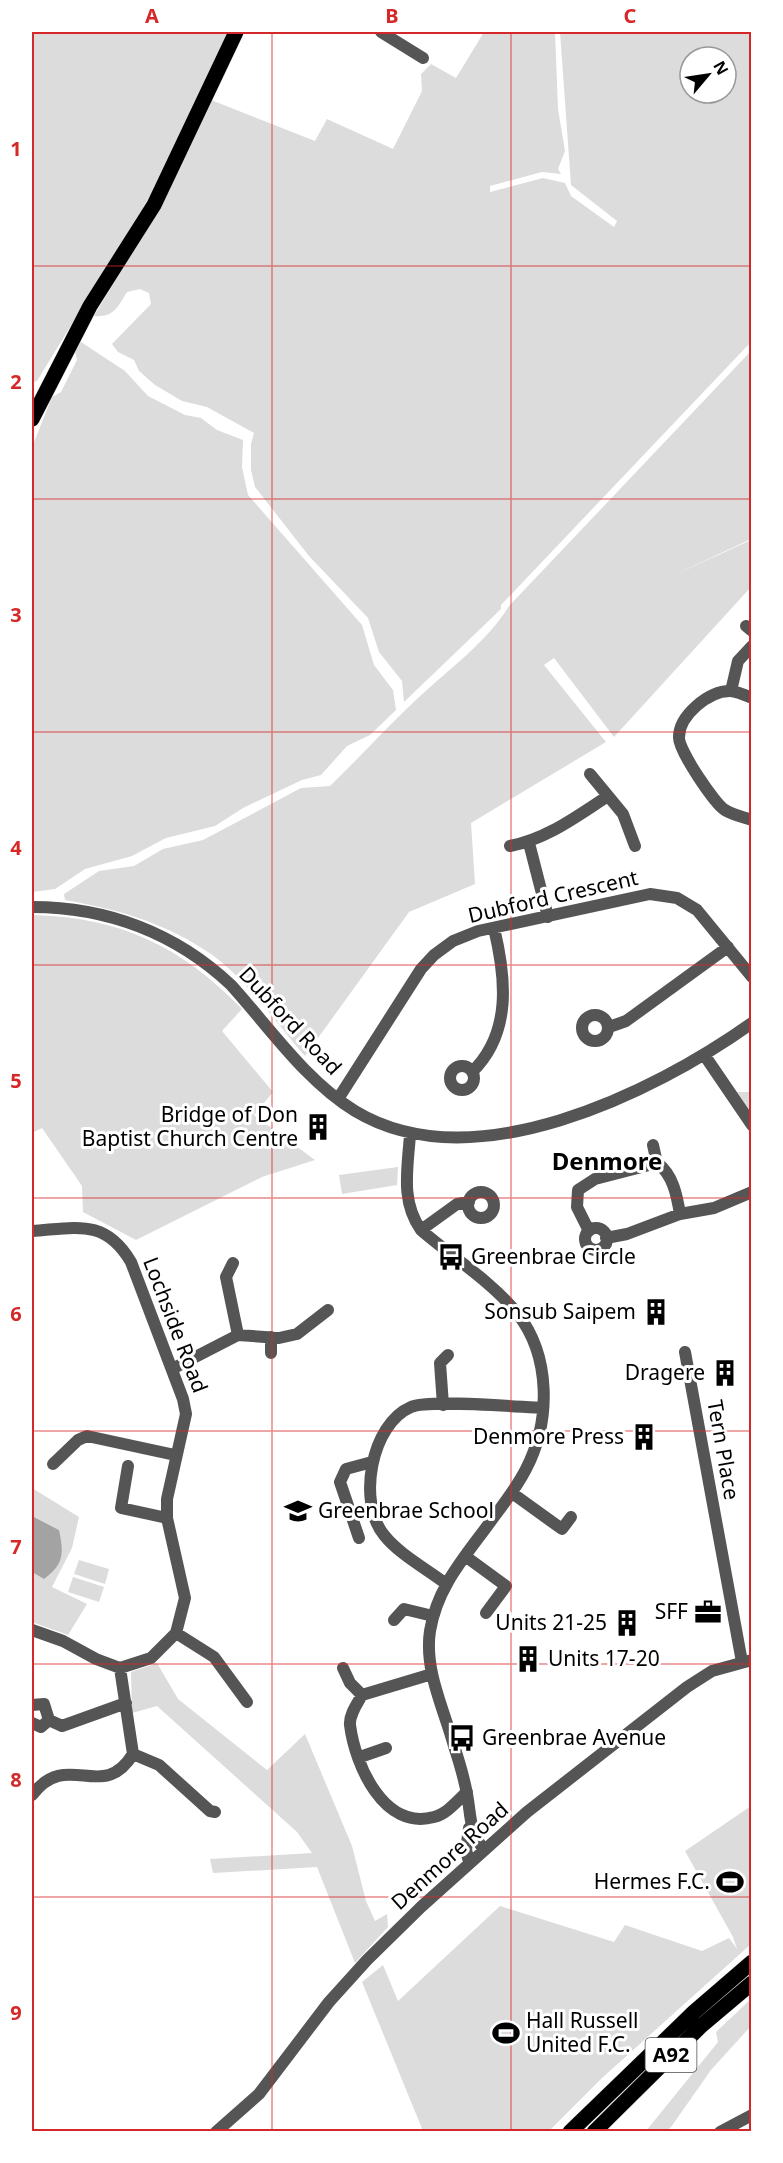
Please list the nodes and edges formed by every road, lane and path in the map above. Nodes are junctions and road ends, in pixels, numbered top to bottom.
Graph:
1 (236, 32) edge
2 (381, 32) edge
3 (423, 58) dead end
4 (32, 419) edge
5 (752, 646) edge
6 (731, 691) junction
7 (752, 698) edge
8 (591, 774) dead end
9 (608, 796) junction
10 (752, 820) edge
11 (636, 836) dead end
12 (529, 843) junction
13 (510, 846) dead end
14 (32, 907) edge
15 (548, 917) junction
16 (494, 928) junction
17 (728, 947) junction
18 (752, 977) edge
19 (752, 1023) edge
20 (609, 1027) dead end
21 (705, 1056) junction
22 (472, 1072) dead end
23 (338, 1099) junction
24 (752, 1125) edge
25 (410, 1134) junction
26 (653, 1145) dead end
27 (657, 1163) junction
28 (752, 1192) edge
29 (469, 1202) dead end
30 (680, 1214) junction
31 (32, 1230) edge
32 (421, 1230) junction
33 (589, 1231) junction
34 (606, 1238) junction
35 (226, 1266) dead end
36 (328, 1310) dead end
37 (238, 1335) junction
38 (271, 1337) junction
39 (685, 1352) dead end
40 (272, 1353) dead end
41 (448, 1355) dead end
42 (172, 1369) junction
43 (443, 1405) junction
44 (543, 1408) junction
45 (60, 1438) dead end
46 (70, 1448) junction
47 (175, 1455) junction
48 (372, 1462) junction
49 (53, 1464) dead end
50 (128, 1466) dead end
51 (512, 1492) junction
52 (571, 1517) dead end
53 (167, 1518) junction
54 (359, 1538) dead end
55 (465, 1556) junction
56 (445, 1583) junction
57 (486, 1613) dead end
58 (434, 1616) junction
59 (394, 1620) dead end
60 (32, 1630) edge
61 (176, 1633) junction
62 (747, 1661) edge
63 (120, 1668) junction
64 (343, 1668) dead end
65 (432, 1674) junction
66 (362, 1695) junction
67 (247, 1702) dead end
68 (126, 1703) junction
69 (32, 1705) edge
70 (50, 1720) junction
71 (32, 1723) edge
72 (386, 1748) dead end
73 (133, 1754) junction
74 (360, 1756) junction
75 (467, 1792) junction
76 (32, 1795) edge
77 (215, 1812) dead end
78 (471, 1819) junction
79 (484, 1849) junction
80 (469, 1862) junction
81 (752, 1962) edge
82 (752, 1983) edge
83 (752, 2115) edge
84 (596, 2131) edge
85 (216, 2132) edge
86 (570, 2132) edge
87 (720, 2132) edge

1 - 4 main road
2 - 3 street
5 - 6 street
6 - 7 street
6 - 10 street
8 - 9 street
9 - 11 street
9 - 12 street
12 - 13 street
12 - 15 street
14 - 23 street, Dubford Road
15 - 16 street, Dubford Crescent
15 - 17 street, Dubford Crescent
16 - 22 street
16 - 23 street, Dubford Crescent
17 - 18 street, Dubford Crescent
17 - 20 street
19 - 21 street, Dubford Road
21 - 24 street
21 - 25 street, Dubford Road
23 - 25 street, Dubford Road
25 - 32 street
26 - 27 street
27 - 30 street
27 - 33 street
28 - 30 street
29 - 32 street
30 - 34 street
31 - 42 street, Lochside Road
32 - 44 street
33 - 34 street
33 - 34 street
35 - 37 street
36 - 38 street
37 - 38 street
37 - 42 street
38 - 40 street
39 - 62 street, Tern Place
41 - 43 street
42 - 47 street, Lochside Road
43 - 44 street
43 - 48 street
44 - 51 street
45 - 46 street
46 - 47 street
46 - 49 street
47 - 53 street, Lochside Road
48 - 54 street
48 - 56 street
50 - 53 street
51 - 52 street
51 - 55 street
53 - 61 street, Lochside Road
55 - 56 street
55 - 57 street
56 - 58 street
58 - 59 street
58 - 65 street
60 - 63 street
61 - 63 street
61 - 67 street
62 - 79 street, Denmore Road
63 - 68 street
64 - 66 street
65 - 66 street
65 - 75 street
66 - 74 street
68 - 70 street
68 - 73 street
69 - 70 street
70 - 71 street
72 - 74 street
73 - 76 street
73 - 77 street
74 - 75 street
75 - 78 street
78 - 79 street
78 - 80 street
79 - 80 street, Denmore Road
80 - 85 street, Denmore Road
81 - 86 main road, A92
82 - 84 main road, A92
83 - 87 street

